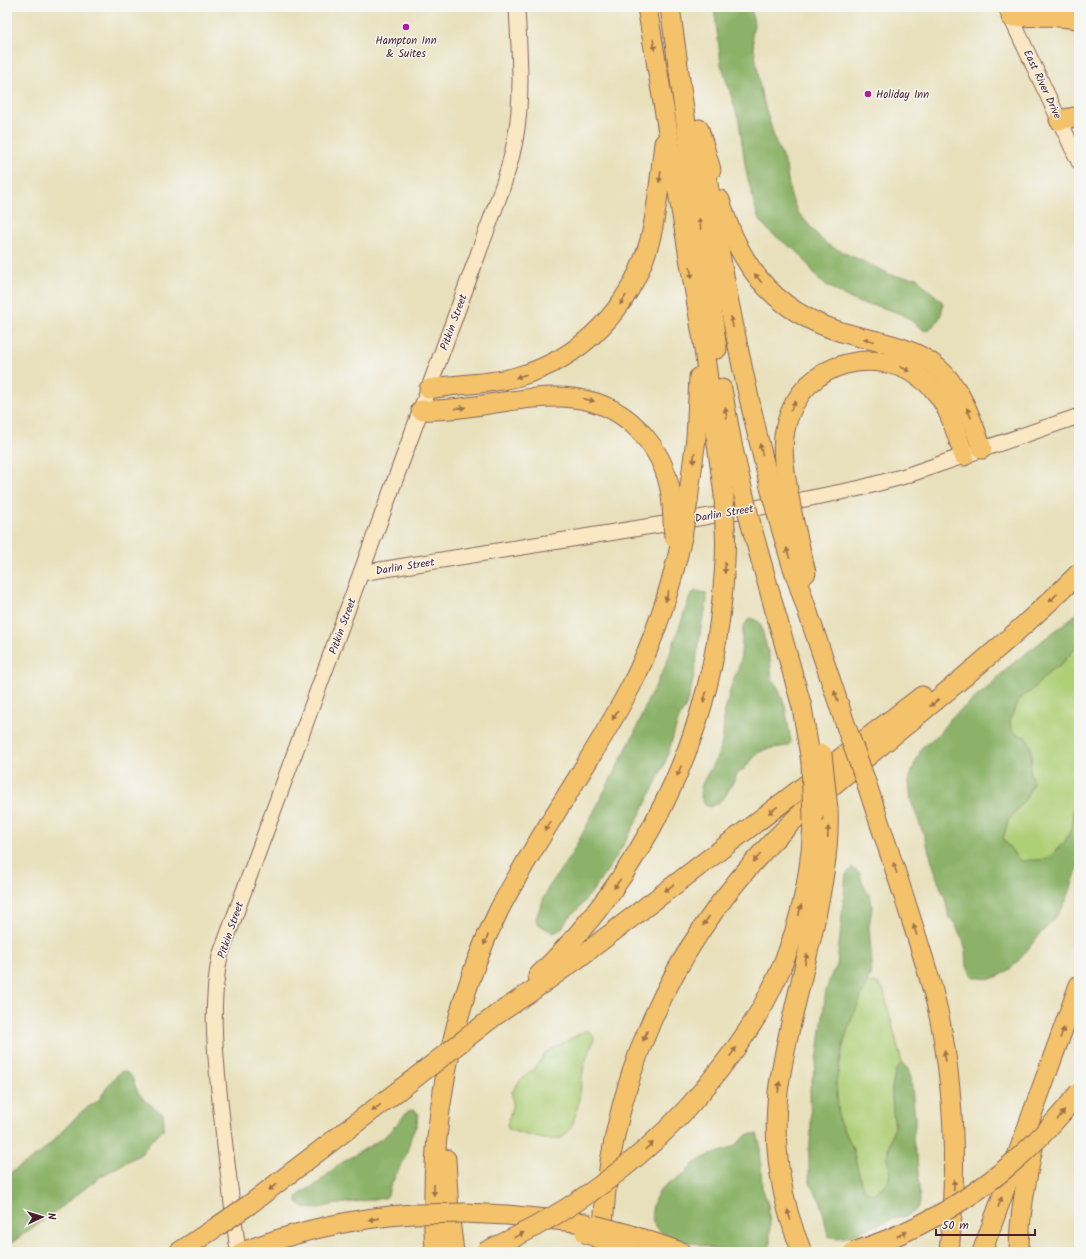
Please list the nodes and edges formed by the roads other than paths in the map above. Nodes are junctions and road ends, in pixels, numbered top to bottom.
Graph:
1 (518, 7) edge
2 (647, 7) edge
3 (670, 7) edge
4 (679, 7) edge
5 (1008, 12) edge
6 (1079, 19) edge
7 (1079, 116) edge
8 (1059, 120) junction
9 (667, 124) junction
10 (699, 129) junction
11 (1079, 162) edge
12 (702, 335) junction
13 (429, 389) junction
14 (421, 410) junction
15 (1079, 416) edge
16 (982, 449) junction
17 (964, 456) junction
18 (778, 486) junction
19 (680, 502) junction
20 (1079, 572) edge
21 (361, 573) junction
22 (1027, 622) junction
23 (817, 758) junction
24 (1079, 985) edge
25 (496, 1015) junction
26 (1048, 1069) junction
27 (445, 1081) junction
28 (628, 1083) junction
29 (1079, 1092) edge
30 (627, 1247) edge
31 (245, 1250) edge
32 (179, 1252) edge
33 (435, 1252) edge
34 (454, 1252) edge
35 (484, 1252) edge
36 (602, 1252) edge
37 (681, 1252) edge
38 (802, 1252) edge
39 (852, 1252) edge
40 (949, 1252) edge
41 (982, 1252) edge
42 (1019, 1252) edge

1 - 13 main road, Pitkin Street
2 -> 9 highway
23 -> 3 highway, bridge
4 - 10 highway
5 - 6 highway
5 - 8 main road, East River Drive
7 - 8 highway
8 - 11 main road, East River Drive
9 -> 12 highway
9 -> 13 highway
16 -> 10 highway
18 -> 10 highway
12 -> 19 highway
12 -> 25 highway, bridge
13 - 14 main road, Pitkin Street
14 -> 19 highway
14 - 21 main road, Pitkin Street
15 - 16 main road, Darlin Street
16 - 17 main road, Darlin Street
18 -> 17 highway
17 - 21 main road, Darlin Street
40 -> 18 highway, bridge
19 -> 27 highway, bridge
20 -> 22 highway
21 - 31 main road, Pitkin Street
22 -> 25 highway
22 -> 28 highway
35 -> 23 highway, bridge
38 -> 23 highway, bridge
26 -> 24 highway
25 -> 32 highway, bridge
41 -> 26 highway
26 - 42 highway
27 -> 33 highway
27 - 34 highway
28 - 30 highway
28 - 36 highway
39 -> 29 highway, bridge
30 -> 31 highway, bridge
30 - 37 highway

